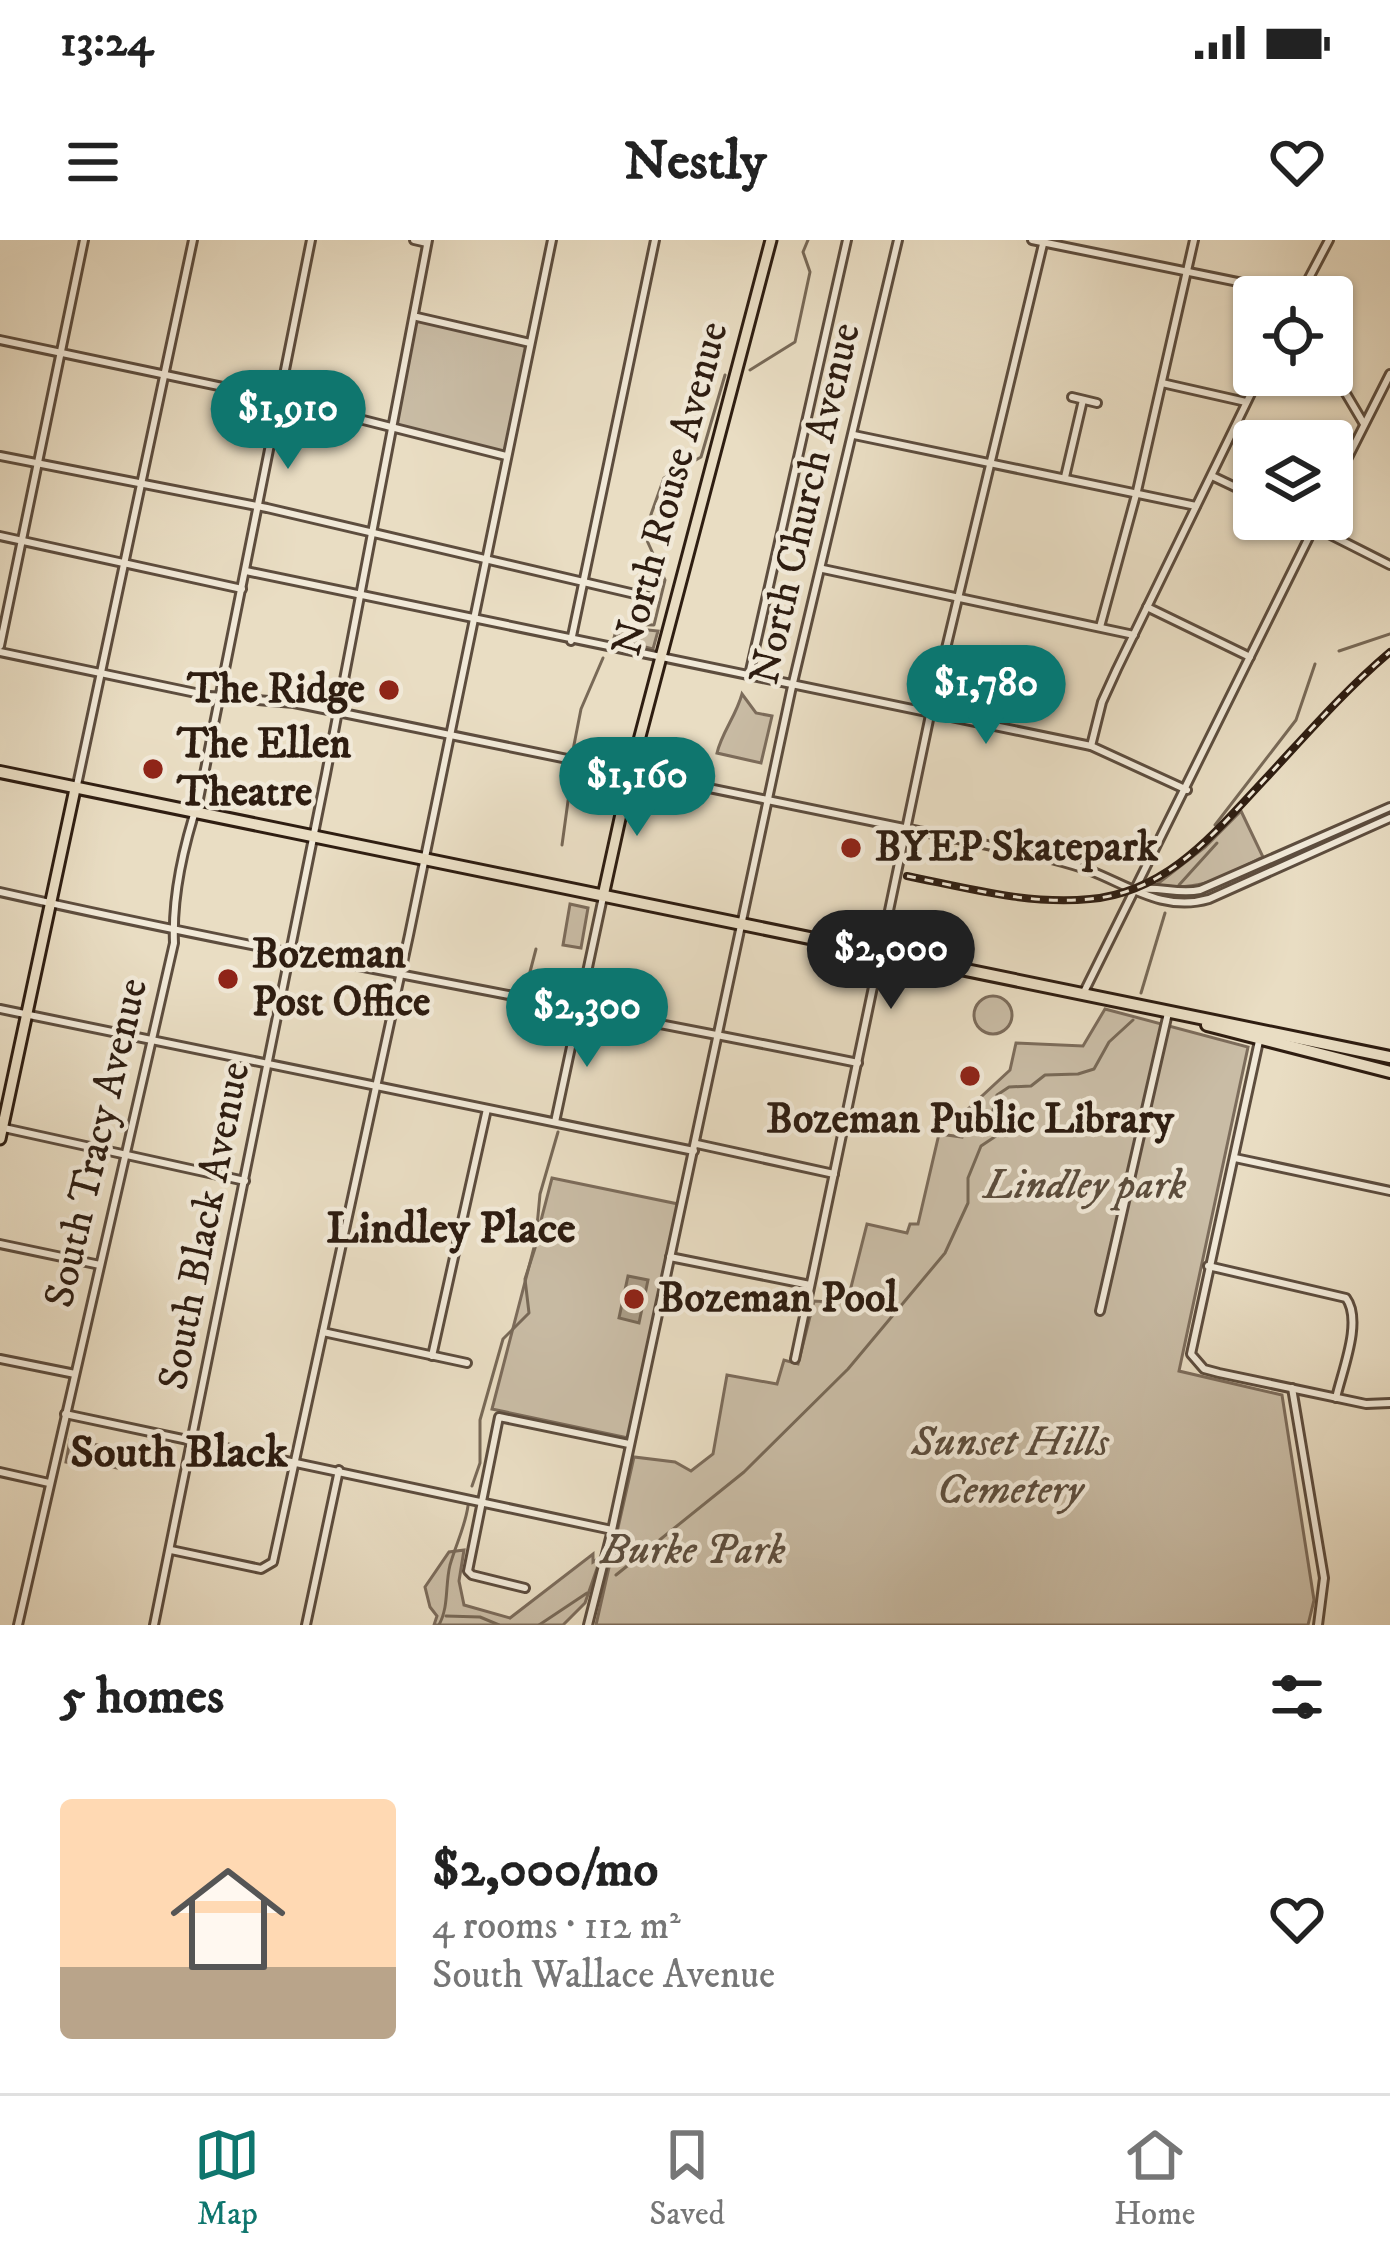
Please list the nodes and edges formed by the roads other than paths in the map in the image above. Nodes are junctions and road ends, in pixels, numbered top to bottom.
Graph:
1 (84, 240) edge
2 (193, 240) edge
3 (311, 240) edge
4 (414, 240) edge
5 (552, 240) edge
6 (655, 240) edge
7 (771, 240) edge
8 (847, 240) edge
9 (898, 240) edge
10 (1032, 240) edge
11 (1194, 240) edge
12 (1329, 240) edge
13 (428, 241) edge
14 (1044, 241) edge
15 (1186, 271) junction
16 (1310, 276) edge
17 (1233, 281) edge
18 (415, 316) junction
19 (0, 340) edge
20 (530, 344) junction
21 (61, 352) junction
22 (1390, 374) edge
23 (164, 375) junction
24 (1162, 382) junction
25 (1249, 396) edge
26 (1347, 396) edge
27 (1072, 397) dead end
28 (280, 399) junction
29 (1083, 400) junction
30 (1246, 402) junction
31 (1097, 403) dead end
32 (1364, 424) junction
33 (394, 428) junction
34 (854, 435) junction
35 (1353, 446) edge
36 (506, 455) junction
37 (0, 456) edge
38 (991, 462) junction
39 (38, 463) junction
40 (1212, 476) junction
41 (1065, 477) junction
42 (141, 482) junction
43 (1233, 486) edge
44 (1137, 491) junction
45 (259, 506) junction
46 (1196, 506) junction
47 (374, 532) junction
48 (0, 536) edge
49 (1308, 540) edge
50 (1346, 540) edge
51 (22, 541) junction
52 (485, 559) junction
53 (1390, 565) edge
54 (124, 566) junction
55 (823, 569) junction
56 (246, 571) junction
57 (584, 582) junction
58 (242, 590) junction
59 (361, 596) junction
60 (652, 598) dead end
61 (959, 598) junction
62 (1147, 607) junction
63 (472, 620) junction
64 (1100, 627) junction
65 (1134, 634) junction
66 (571, 640) junction
67 (0, 649) edge
68 (661, 657) junction
69 (1250, 657) junction
70 (101, 673) junction
71 (749, 674) junction
72 (793, 683) junction
73 (220, 696) junction
74 (337, 713) junction
75 (930, 715) junction
76 (448, 737) junction
77 (1090, 746) junction
78 (0, 772) edge
79 (631, 773) junction
80 (75, 789) junction
81 (1187, 790) junction
82 (767, 801) junction
83 (1390, 807) edge
84 (194, 814) junction
85 (1390, 818) edge
86 (905, 829) junction
87 (313, 838) junction
88 (424, 860) junction
89 (1135, 890) junction
90 (0, 892) edge
91 (603, 896) junction
92 (52, 904) junction
93 (742, 924) junction
94 (173, 931) junction
95 (289, 952) junction
96 (882, 953) junction
97 (400, 975) junction
98 (1083, 994) junction
99 (0, 1009) edge
100 (579, 1009) junction
101 (1168, 1013) junction
102 (29, 1015) junction
103 (719, 1034) junction
104 (1260, 1035) junction
105 (152, 1041) junction
106 (1390, 1057) edge
107 (858, 1063) junction
108 (267, 1064) junction
109 (1390, 1072) edge
110 (376, 1086) junction
111 (487, 1109) junction
112 (555, 1122) junction
113 (1, 1131) edge
114 (695, 1147) junction
115 (126, 1155) junction
116 (1233, 1157) junction
117 (834, 1174) junction
118 (245, 1180) junction
119 (1390, 1191) edge
120 (0, 1244) edge
121 (670, 1257) junction
122 (100, 1265) junction
123 (1208, 1265) junction
124 (810, 1285) junction
125 (1100, 1311) dead end
126 (323, 1332) junction
127 (432, 1356) junction
128 (0, 1359) edge
129 (795, 1359) dead end
130 (467, 1363) dead end
131 (75, 1375) junction
132 (1292, 1388) junction
133 (1336, 1397) junction
134 (1390, 1402) edge
135 (65, 1414) junction
136 (193, 1440) junction
137 (629, 1444) junction
138 (295, 1461) junction
139 (339, 1470) junction
140 (0, 1472) edge
141 (50, 1483) junction
142 (481, 1500) junction
143 (612, 1530) junction
144 (170, 1550) junction
145 (525, 1588) dead end
146 (18, 1625) edge
147 (154, 1625) edge
148 (306, 1625) edge
149 (588, 1625) edge
150 (1318, 1625) edge

1 - 21 street
2 - 23 street
3 - 28 street, South Tracy Avenue
4 - 13 street
5 - 20 street
6 - 57 street
7 - 68 main road, North Rouse Avenue
8 - 71 street
9 - 34 street, North Church Avenue
10 - 14 street
11 - 15 street
12 - 16 street
13 - 18 street, South Black Avenue
14 - 15 street
14 - 38 street
15 - 17 street
15 - 24 street
18 - 20 street
18 - 33 street, South Black Avenue
19 - 21 street
20 - 36 street
21 - 23 street
21 - 39 street
22 - 32 street
23 - 28 street
23 - 42 street
24 - 30 street
24 - 44 street
25 - 30 street
26 - 32 street
27 - 29 street
28 - 33 street
28 - 45 street, South Tracy Avenue
29 - 31 street
29 - 41 street
30 - 40 street
32 - 35 street
33 - 36 street
33 - 47 street, South Black Avenue
34 - 38 street
34 - 55 street, North Church Avenue
36 - 52 street
37 - 39 street
38 - 41 street
38 - 61 street
39 - 42 street
39 - 51 street
40 - 43 street
40 - 46 street
41 - 44 street
42 - 45 street
42 - 54 street
44 - 46 street
44 - 64 street
45 - 47 street
45 - 56 street, South Tracy Avenue
46 - 62 street
47 - 52 street
47 - 59 street, South Black Avenue
48 - 51 street
49 - 69 street
50 - 53 street
51 - 54 street
51 - 67 street
52 - 57 street
52 - 63 street
54 - 58 street
54 - 70 street
55 - 61 street
55 - 72 street, North Church Avenue
56 - 58 street, South Tracy Avenue
56 - 59 street
57 - 60 street
57 - 66 street
58 - 73 street, South Tracy Avenue
59 - 63 street
59 - 74 street, South Black Avenue
61 - 64 street
61 - 75 street
62 - 65 street
62 - 69 street
63 - 66 street
63 - 76 street
64 - 65 street
65 - 77 street
66 - 68 street
67 - 70 street
68 - 71 street
68 - 79 main road, North Rouse Avenue
69 - 81 street
70 - 73 street
70 - 80 street
71 - 72 street
72 - 75 street
72 - 82 street, North Church Avenue
73 - 74 street
73 - 84 street, South Tracy Avenue
74 - 76 street
74 - 87 street, South Black Avenue
75 - 77 street
75 - 86 street
76 - 79 street
76 - 88 street
77 - 81 street
78 - 80 highway
79 - 82 street
79 - 91 main road, North Rouse Avenue
80 - 84 highway
80 - 92 main road
81 - 89 street
82 - 86 street
82 - 93 street, North Church Avenue
83 - 89 street
84 - 87 highway
84 - 94 street, South Tracy Avenue
85 - 89 street
86 - 89 street
86 - 96 street
87 - 88 highway
87 - 95 street, South Black Avenue
88 - 91 highway
88 - 97 street
89 - 98 street
90 - 92 street
91 - 93 highway
91 - 100 street
92 - 94 street
92 - 102 main road
93 - 96 highway
93 - 103 street, North Church Avenue
94 - 95 street
94 - 105 street, South Tracy Avenue
95 - 97 street
95 - 108 street, South Black Avenue
96 - 98 highway
96 - 107 street
97 - 100 street
97 - 110 street
98 - 101 highway
99 - 102 street
100 - 103 street
100 - 112 street
101 - 104 highway
101 - 125 street
102 - 105 street
102 - 113 main road
103 - 107 street
103 - 114 street, North Church Avenue
104 - 106 highway
104 - 109 highway
104 - 116 street
105 - 108 street
105 - 115 street, South Tracy Avenue
107 - 117 street
108 - 110 street
108 - 118 street, South Black Avenue
110 - 111 street
110 - 126 street
111 - 112 street
111 - 127 street
112 - 114 street
113 - 115 street
114 - 117 street
114 - 121 street, North Church Avenue
115 - 118 street
115 - 122 street, South Tracy Avenue
116 - 119 street
116 - 123 street
117 - 124 street
118 - 136 street, South Black Avenue
120 - 122 street
121 - 124 street
121 - 137 street, North Church Avenue
122 - 131 street, South Tracy Avenue
123 - 132 street
123 - 133 street
124 - 129 street
126 - 127 street
126 - 138 street
127 - 130 street
128 - 131 street
131 - 135 street, South Tracy Avenue
132 - 133 street
132 - 150 street
133 - 134 street
135 - 136 street
135 - 141 street, South Tracy Avenue
136 - 138 street
136 - 144 street, South Black Avenue
137 - 142 street
137 - 143 street, North Church Avenue
138 - 139 street
138 - 144 street
139 - 142 street
139 - 148 street
140 - 141 street
141 - 146 street, South Tracy Avenue
142 - 143 street
142 - 145 street
143 - 149 street, North Church Avenue
144 - 147 street, South Black Avenue

